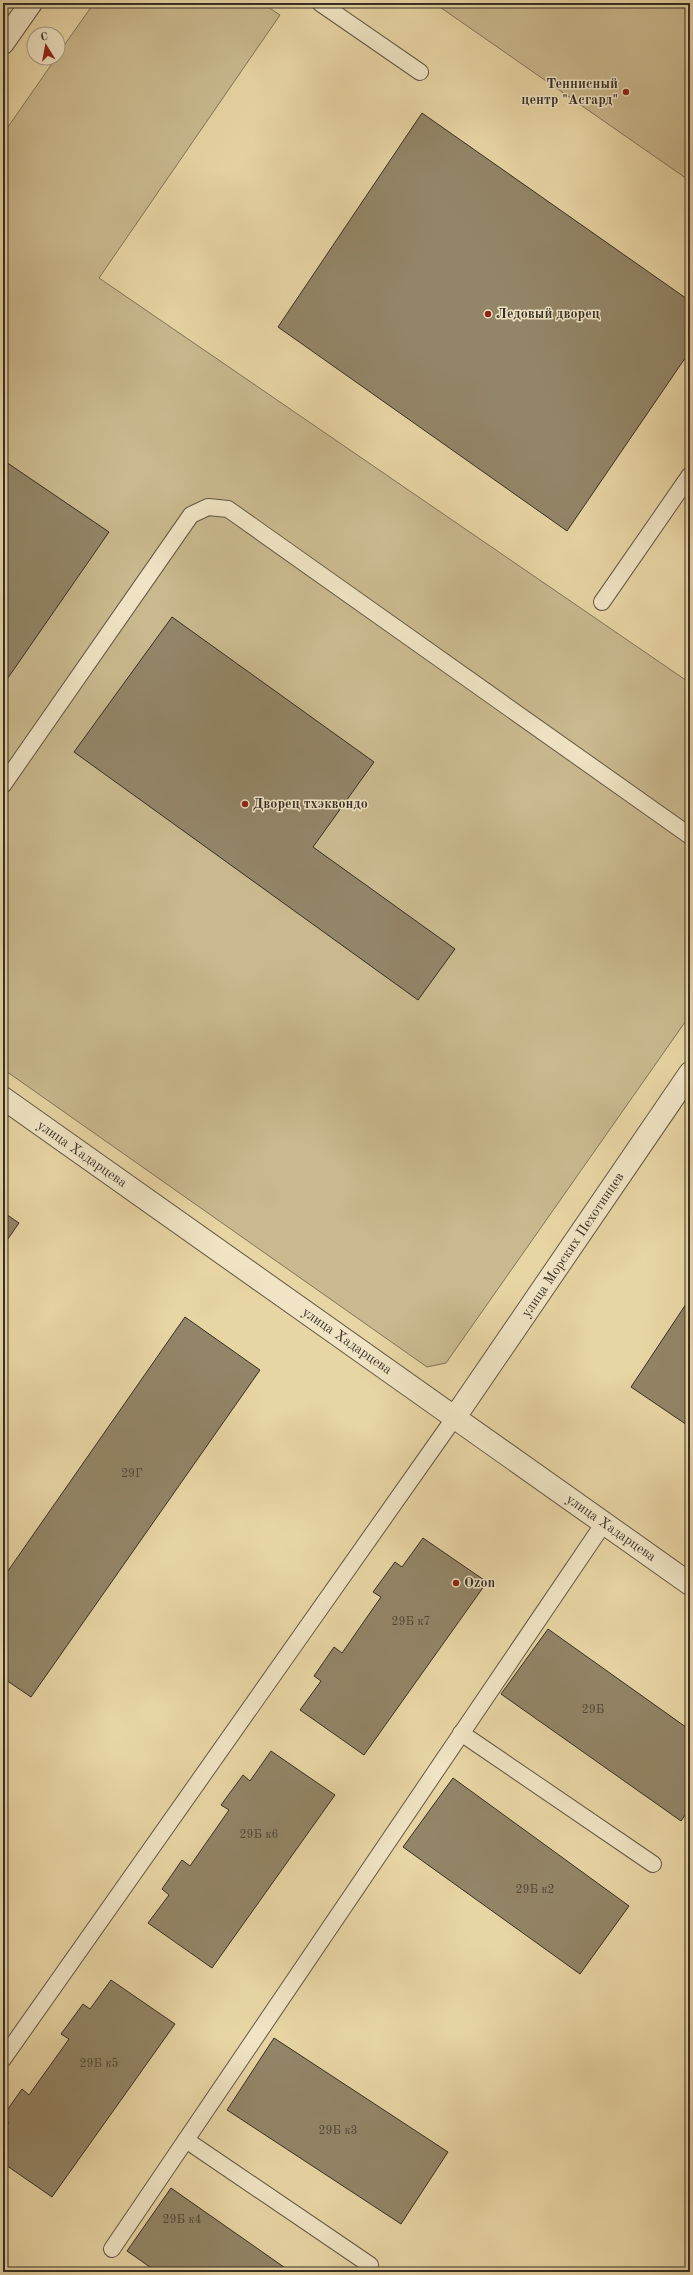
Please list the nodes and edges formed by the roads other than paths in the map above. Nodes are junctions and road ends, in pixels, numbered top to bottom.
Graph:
1 (31, 3) edge
2 (320, 3) edge
3 (3, 43) edge
4 (420, 72) dead end
5 (690, 475) edge
6 (602, 602) dead end
7 (3, 785) edge
8 (690, 836) edge
9 (690, 1073) edge
10 (3, 1098) edge
11 (455, 1417) junction
12 (604, 1523) junction
13 (690, 1584) edge
14 (461, 1734) junction
15 (653, 1864) dead end
16 (3, 2059) edge
17 (186, 2140) junction
18 (112, 2248) dead end
19 (370, 2265) dead end

1 - 3 street
2 - 4 lane
5 - 6 lane
7 - 8 lane
9 - 11 street, улица Морских Пехотинцев
10 - 11 street, улица Хадарцева
11 - 12 street, улица Хадарцева
11 - 16 lane
12 - 13 street, улица Хадарцева
12 - 14 lane
14 - 15 lane
14 - 17 lane
17 - 18 lane
17 - 19 lane

